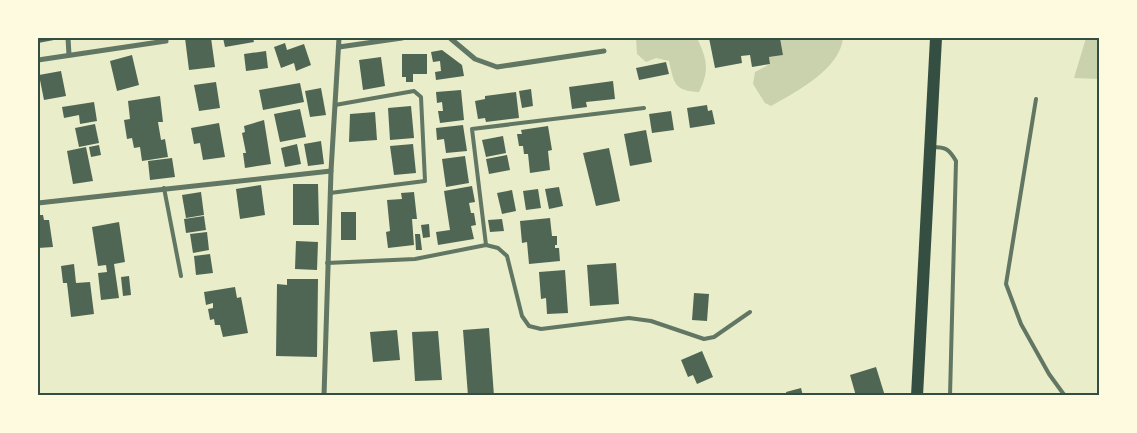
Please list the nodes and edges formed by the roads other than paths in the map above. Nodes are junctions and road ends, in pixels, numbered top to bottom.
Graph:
1 (68, 38) edge
2 (165, 38) edge
3 (339, 38) edge
4 (402, 38) edge
5 (450, 38) edge
6 (936, 38) edge
7 (339, 47) junction
8 (604, 51) dead end
9 (69, 55) junction
10 (38, 60) edge
11 (1036, 99) dead end
12 (335, 105) junction
13 (644, 108) dead end
14 (930, 147) junction
15 (331, 170) junction
16 (164, 188) junction
17 (330, 193) junction
18 (38, 203) edge
19 (486, 245) junction
20 (327, 263) junction
21 (181, 276) dead end
22 (750, 312) dead end
23 (324, 396) edge
24 (917, 396) edge
25 (950, 396) edge
26 (1065, 396) edge

1 - 9 street
2 - 9 street
3 - 7 street
4 - 7 street
5 - 8 street
6 - 14 main road
7 - 12 street
9 - 10 street
11 - 26 lane
12 - 15 street
12 - 17 lane
13 - 19 lane
14 - 24 main road
14 - 25 lane
15 - 16 street
15 - 17 street
16 - 18 street
16 - 21 lane
17 - 20 street
19 - 20 lane
19 - 22 lane
20 - 23 street

